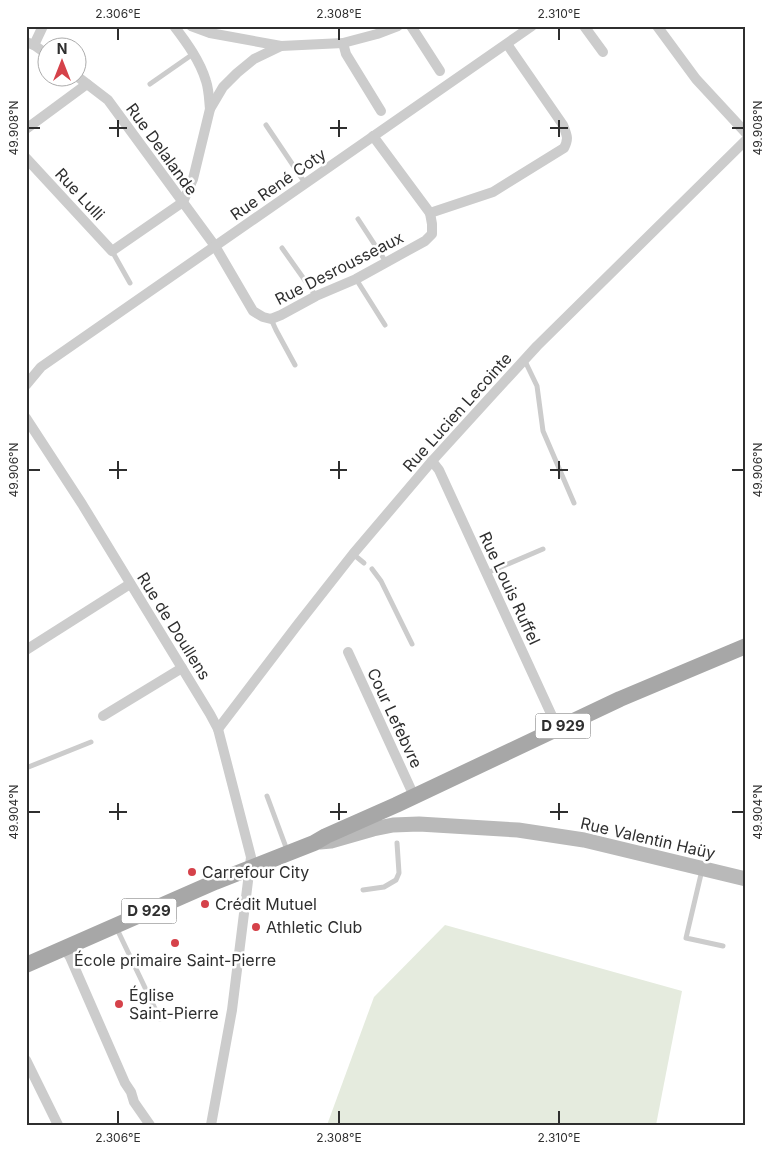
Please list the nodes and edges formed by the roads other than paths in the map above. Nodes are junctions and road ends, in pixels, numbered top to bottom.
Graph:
1 (43, 26) edge
2 (174, 26) edge
3 (191, 26) edge
4 (398, 26) edge
5 (411, 26) edge
6 (532, 26) edge
7 (584, 26) edge
8 (657, 26) edge
9 (30, 43) edge
10 (343, 43) junction
11 (507, 44) junction
12 (280, 46) junction
13 (603, 52) dead end
14 (194, 54) junction
15 (440, 71) dead end
16 (150, 84) dead end
17 (88, 85) edge
18 (82, 88) edge
19 (210, 109) junction
20 (381, 111) dead end
21 (266, 125) dead end
22 (26, 129) edge
23 (746, 133) edge
24 (373, 136) junction
25 (746, 140) edge
26 (26, 158) edge
27 (305, 183) junction
28 (183, 202) junction
29 (430, 213) junction
30 (358, 219) dead end
31 (215, 246) junction
32 (282, 248) dead end
33 (112, 251) junction
34 (386, 262) junction
35 (356, 279) junction
36 (130, 283) dead end
37 (316, 296) junction
38 (271, 319) junction
39 (385, 325) dead end
40 (524, 359) junction
41 (295, 365) dead end
42 (41, 367) junction
43 (26, 371) edge
44 (26, 385) edge
45 (26, 417) edge
46 (432, 461) junction
47 (574, 503) dead end
48 (544, 549) dead end
49 (353, 554) junction
50 (364, 563) dead end
51 (372, 569) dead end
52 (486, 574) junction
53 (130, 584) junction
54 (412, 644) dead end
55 (746, 646) edge
56 (26, 650) edge
57 (348, 652) dead end
58 (182, 668) junction
59 (103, 716) dead end
60 (218, 729) junction
61 (558, 729) junction
62 (90, 742) dead end
63 (26, 768) edge
64 (267, 796) dead end
65 (405, 801) junction
66 (419, 824) junction
67 (397, 826) junction
68 (314, 843) junction
69 (397, 843) dead end
70 (288, 853) junction
71 (250, 868) junction
72 (702, 869) junction
73 (746, 879) edge
74 (363, 890) dead end
75 (116, 926) junction
76 (723, 946) dead end
77 (64, 948) junction
78 (27, 965) edge
79 (160, 1019) dead end
80 (26, 1060) edge
81 (58, 1125) edge
82 (150, 1125) edge
83 (210, 1125) edge

1 - 9 street
2 - 14 street
3 - 12 street
4 - 10 street
5 - 15 street
6 - 11 street, Rue René Coty
7 - 13 street
8 - 23 street
10 - 12 street
10 - 20 street
11 - 24 street, Rue René Coty
11 - 29 street
12 - 19 street
14 - 16 lane
14 - 19 street
17 - 28 street, Rue Delalande
18 - 22 street
19 - 28 street
21 - 27 lane
24 - 27 street, Rue René Coty
24 - 29 street
25 - 40 street, Rue Lucien Lecointe
26 - 33 street, Rue Lulli
27 - 31 street, Rue René Coty
28 - 31 street, Rue Delalande
28 - 33 street
29 - 34 street, Rue Desrousseaux
30 - 34 lane
31 - 38 street, Rue Desrousseaux
31 - 42 street, Rue René Coty
32 - 37 lane
33 - 36 lane
34 - 35 street, Rue Desrousseaux
35 - 37 street, Rue Desrousseaux
35 - 39 lane
37 - 38 street, Rue Desrousseaux
38 - 41 lane
40 - 46 street, Rue Lucien Lecointe
40 - 47 lane
42 - 43 street, Rue René Coty
42 - 44 street, Rue René Coty
45 - 53 street, Rue de Doullens
46 - 49 street, Rue Lucien Lecointe
46 - 52 street, Rue Louis Ruffel
48 - 52 lane
49 - 50 lane
49 - 60 street, Rue Lucien Lecointe
51 - 54 lane
52 - 61 street, Rue Louis Ruffel
53 - 56 street
53 - 58 street, Rue de Doullens
55 - 61 main road, D 929
57 - 65 street, Cour Lefebvre
58 - 59 street
58 - 60 street, Rue de Doullens
60 - 71 street, Rue de Doullens
61 - 65 main road, D 929
62 - 63 lane
64 - 70 lane
65 - 66 street
65 - 67 street
65 - 68 main road, D 929
66 - 67 street, D 929
66 - 72 street, Rue Valentin Haüy
67 - 68 street, D 929
68 - 70 main road, D 929
69 - 74 lane
70 - 71 main road, D 929
71 - 75 main road, D 929
71 - 83 street, Rue de Doullens
72 - 73 street, Rue Valentin Haüy
72 - 76 lane
75 - 77 main road, D 929
75 - 79 lane
77 - 78 main road, D 929
77 - 82 street
80 - 81 street

